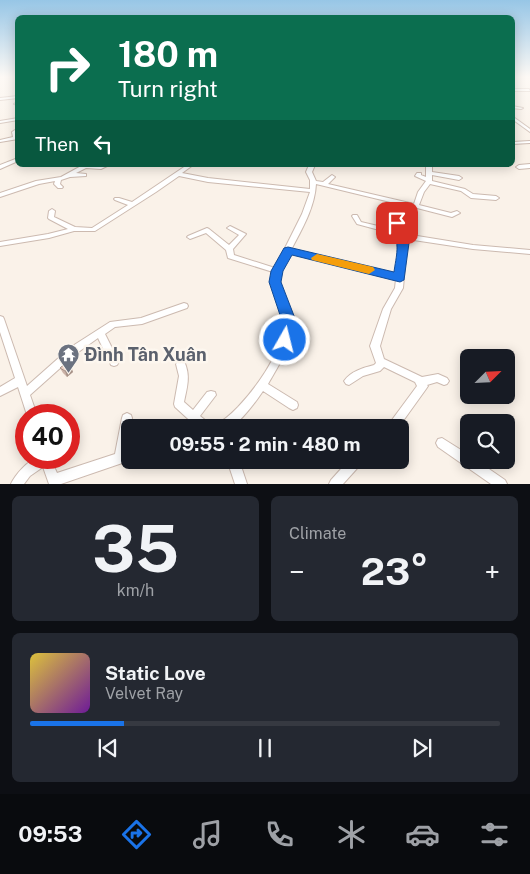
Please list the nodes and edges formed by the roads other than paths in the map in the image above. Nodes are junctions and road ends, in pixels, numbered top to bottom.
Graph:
1 (515, 108) edge
2 (521, 108) dead end
3 (515, 119) edge
4 (15, 120) edge
5 (0, 122) edge
6 (530, 131) edge
7 (15, 138) edge
8 (0, 141) edge
9 (530, 142) edge
10 (515, 143) edge
11 (15, 161) edge
12 (519, 166) dead end
13 (530, 166) edge
14 (83, 167) edge
15 (188, 167) edge
16 (311, 167) edge
17 (429, 167) edge
18 (0, 168) edge
19 (179, 174) junction
20 (418, 174) dead end
21 (70, 175) junction
22 (84, 175) dead end
23 (332, 177) dead end
24 (459, 178) dead end
25 (58, 179) junction
26 (429, 179) junction
27 (324, 184) junction
28 (313, 186) junction
29 (60, 187) dead end
30 (0, 195) edge
31 (496, 198) dead end
32 (116, 199) dead end
33 (132, 204) junction
34 (415, 206) junction
35 (52, 211) dead end
36 (457, 213) dead end
37 (355, 216) dead end
38 (230, 228) dead end
39 (74, 229) junction
40 (400, 234) junction
41 (190, 237) dead end
42 (0, 241) edge
43 (229, 250) junction
44 (288, 251) junction
45 (530, 252) edge
46 (277, 271) junction
47 (400, 277) junction
48 (184, 306) dead end
49 (0, 320) edge
50 (100, 332) junction
51 (114, 362) dead end
52 (381, 362) junction
53 (181, 364) dead end
54 (20, 380) junction
55 (348, 381) dead end
56 (444, 381) dead end
57 (422, 382) junction
58 (261, 385) junction
59 (0, 392) edge
60 (25, 394) junction
61 (211, 395) dead end
62 (28, 404) edge
63 (293, 405) dead end
64 (194, 416) junction
65 (197, 419) edge
66 (233, 419) edge
67 (398, 419) edge
68 (442, 443) dead end
69 (121, 457) edge
70 (30, 469) edge
71 (49, 469) edge
72 (236, 469) edge
73 (349, 469) edge
74 (54, 482) edge
75 (17, 484) edge
76 (241, 484) edge
77 (335, 484) edge
78 (500, 484) edge

1 - 2 street
3 - 6 street
4 - 5 street
7 - 8 street
9 - 10 street
11 - 18 street
12 - 13 street
14 - 21 street
15 - 19 street
16 - 28 street
17 - 26 street
19 - 28 street
19 - 33 street
20 - 26 street
21 - 22 street
21 - 25 street
23 - 27 street
24 - 26 street
25 - 29 street
25 - 30 street
26 - 31 street
26 - 34 street
27 - 28 street
27 - 34 street
28 - 44 street
32 - 33 street
33 - 39 street
34 - 36 street
34 - 40 street
35 - 39 street
37 - 40 street
38 - 43 street
39 - 42 street
40 - 45 street
40 - 47 street
41 - 43 street
43 - 46 street
44 - 46 street
44 - 47 street
46 - 58 street
47 - 52 street
48 - 50 street
49 - 54 street
50 - 51 street
50 - 60 street
52 - 55 street
52 - 57 street
53 - 64 street
54 - 59 street
54 - 60 street
56 - 57 street
57 - 67 street
58 - 63 street
58 - 66 street
60 - 62 street
61 - 64 street
64 - 65 street
68 - 78 street
69 - 74 street
70 - 75 street
71 - 74 street
72 - 76 street
73 - 77 street

